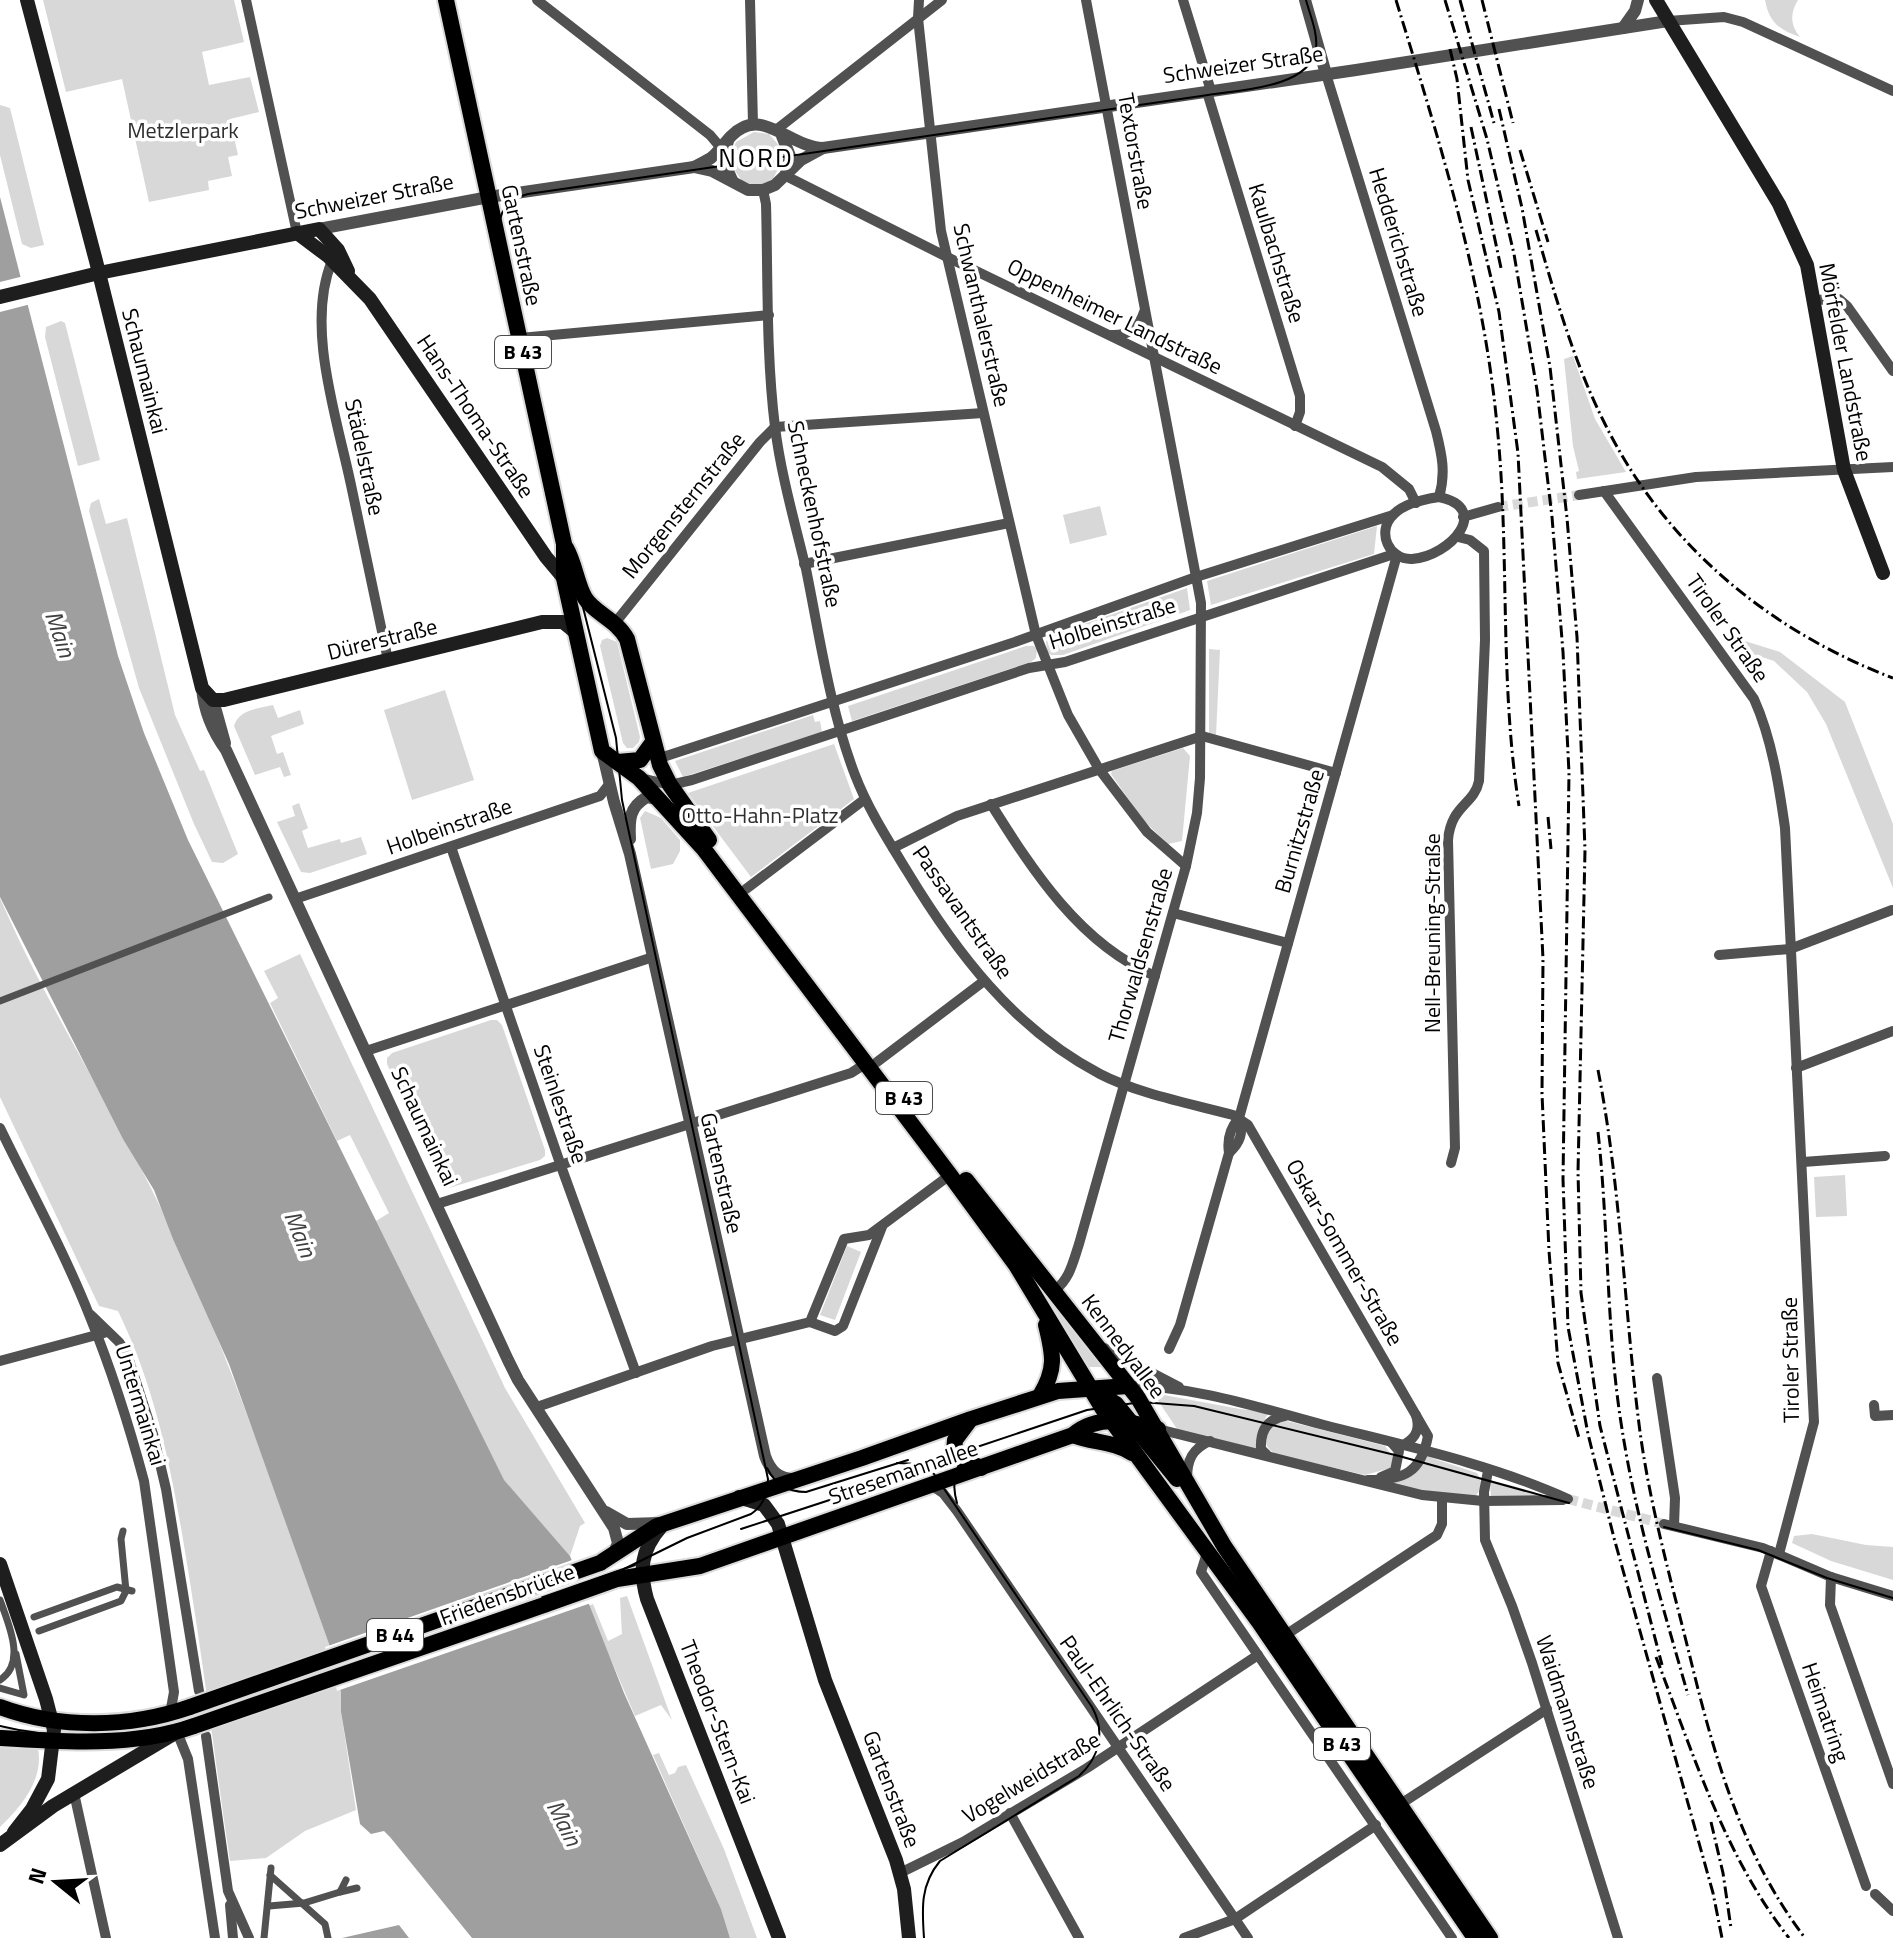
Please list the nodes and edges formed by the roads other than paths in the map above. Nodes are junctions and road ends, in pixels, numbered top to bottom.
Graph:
1 (27, 0) edge
2 (246, 0) edge
3 (446, 0) edge
4 (537, 0) edge
5 (750, 0) edge
6 (919, 0) edge
7 (942, 0) edge
8 (1086, 0) edge
9 (1183, 0) edge
10 (1305, 0) edge
11 (1638, 0) edge
12 (1656, 0) edge
13 (918, 18) junction
14 (1668, 21) junction
15 (1623, 28) junction
16 (1326, 74) junction
17 (1893, 91) edge
18 (1209, 92) junction
19 (1107, 105) junction
20 (753, 124) junction
21 (931, 132) junction
22 (779, 133) junction
23 (731, 137) junction
24 (721, 148) junction
25 (823, 148) junction
26 (694, 167) junction
27 (783, 178) junction
28 (734, 182) junction
29 (763, 190) junction
30 (489, 197) junction
31 (319, 229) junction
32 (297, 233) junction
33 (945, 256) junction
34 (332, 261) junction
35 (99, 273) junction
36 (352, 278) junction
37 (0, 297) edge
38 (1814, 300) junction
39 (1145, 310) junction
40 (769, 315) junction
41 (1108, 335) junction
42 (520, 338) junction
43 (1153, 357) junction
44 (1893, 371) edge
45 (983, 413) junction
46 (1295, 426) junction
47 (775, 427) junction
48 (1893, 467) edge
49 (1844, 470) junction
50 (1604, 491) junction
51 (1579, 495) tunnel mouth
52 (1439, 497) junction
53 (1416, 503) junction
54 (1498, 507) tunnel mouth
55 (1393, 515) junction
56 (1463, 517) junction
57 (1009, 523) junction
58 (1458, 537) junction
59 (565, 547) junction
60 (1395, 555) junction
61 (1367, 562) junction
62 (804, 564) junction
63 (1883, 573) dead end
64 (1196, 577) junction
65 (564, 578) junction
66 (1390, 580) junction
67 (585, 599) junction
68 (1203, 616) junction
69 (615, 623) junction
70 (574, 631) junction
71 (1036, 635) junction
72 (388, 660) junction
73 (1046, 664) junction
74 (208, 694) junction
75 (834, 700) junction
76 (842, 732) junction
77 (1202, 736) junction
78 (655, 751) junction
79 (611, 757) junction
80 (1099, 769) junction
81 (1336, 773) junction
82 (639, 778) junction
83 (610, 783) junction
84 (670, 785) junction
85 (658, 799) junction
86 (865, 799) junction
87 (991, 804) junction
88 (451, 847) junction
89 (893, 848) junction
90 (630, 854) junction
91 (1186, 866) junction
92 (746, 889) junction
93 (269, 897) dead end
94 (295, 899) junction
95 (1892, 910) edge
96 (1173, 913) junction
97 (1288, 943) junction
98 (1790, 949) junction
99 (1719, 955) dead end
100 (653, 957) junction
101 (1155, 976) junction
102 (984, 981) junction
103 (0, 1001) edge
104 (505, 1004) junction
105 (1893, 1031) edge
106 (366, 1051) junction
107 (871, 1063) junction
108 (1796, 1068) junction
109 (1123, 1084) junction
110 (1239, 1118) junction
111 (689, 1124) junction
112 (0, 1128) edge
113 (1885, 1156) dead end
114 (1803, 1162) junction
115 (1451, 1163) dead end
116 (561, 1166) junction
117 (950, 1175) junction
118 (437, 1204) junction
119 (882, 1225) junction
120 (1054, 1291) junction
121 (1043, 1308) junction
122 (89, 1314) junction
123 (810, 1322) junction
124 (109, 1331) junction
125 (97, 1334) junction
126 (737, 1340) junction
127 (1095, 1342) junction
128 (1169, 1349) dead end
129 (0, 1361) edge
130 (636, 1373) junction
131 (1657, 1378) dead end
132 (1128, 1386) junction
133 (1090, 1388) junction
134 (1188, 1391) junction
135 (1040, 1396) junction
136 (1874, 1405) dead end
137 (537, 1407) junction
138 (1414, 1409) junction
139 (1287, 1415) junction
140 (1893, 1415) edge
141 (971, 1419) junction
142 (1112, 1421) junction
143 (1131, 1422) junction
144 (1158, 1429) junction
145 (1073, 1435) junction
146 (1210, 1441) junction
147 (1391, 1441) junction
148 (1405, 1444) junction
149 (1426, 1449) junction
150 (1267, 1455) junction
151 (1138, 1457) junction
152 (981, 1468) junction
153 (1488, 1471) junction
154 (959, 1475) junction
155 (799, 1479) junction
156 (1187, 1479) junction
157 (1368, 1480) junction
158 (931, 1485) junction
159 (739, 1497) junction
160 (1442, 1499) junction
161 (1483, 1501) junction
162 (604, 1510) junction
163 (957, 1511) junction
164 (1202, 1511) junction
165 (666, 1522) junction
166 (625, 1524) joint
167 (123, 1531) dead end
168 (783, 1537) junction
169 (1775, 1552) junction
170 (1207, 1553) junction
171 (606, 1560) junction
172 (0, 1564) edge
173 (642, 1574) junction
174 (124, 1577) junction
175 (1831, 1577) junction
176 (607, 1582) joint
177 (117, 1587) junction
178 (129, 1591) junction
179 (1893, 1596) edge
180 (0, 1600) edge
181 (76, 1600) junction
182 (82, 1616) junction
183 (34, 1617) dead end
184 (39, 1631) dead end
185 (1284, 1636) junction
186 (14, 1644) junction
187 (1258, 1655) junction
188 (0, 1680) edge
189 (0, 1688) edge
190 (199, 1691) dead end
191 (0, 1707) edge
192 (1547, 1709) junction
193 (170, 1714) junction
194 (53, 1720) junction
195 (200, 1731) junction
196 (177, 1732) junction
197 (0, 1738) edge
198 (54, 1740) junction
199 (1119, 1748) junction
200 (1893, 1784) edge
201 (74, 1793) junction
202 (1399, 1805) junction
203 (1010, 1813) junction
204 (1376, 1825) junction
205 (14, 1832) junction
206 (0, 1845) edge
207 (900, 1873) junction
208 (346, 1880) dead end
209 (357, 1888) dead end
210 (228, 1891) junction
211 (340, 1892) junction
212 (304, 1903) junction
213 (269, 1906) junction
214 (1893, 1911) edge
215 (1235, 1919) junction
216 (106, 1938) edge
217 (215, 1938) edge
218 (233, 1938) edge
219 (249, 1938) edge
220 (264, 1938) edge
221 (328, 1938) edge
222 (779, 1938) edge
223 (909, 1938) edge
224 (1079, 1938) edge
225 (1184, 1938) edge
226 (1248, 1938) edge
227 (1452, 1938) edge
228 (1475, 1938) edge
229 (1490, 1938) edge
230 (1618, 1938) edge

1 - 35 main road, Schaumainkai
2 - 32 street
3 - 30 main road, Gartenstraße / B 43
4 - 24 street
5 - 20 street
6 - 13 street, Schwanthalerstraße
7 - 13 street
8 - 19 street, Textorstraße
9 - 18 street, Kaulbachstraße
10 - 16 street, Hedderichstraße
11 - 15 street
12 - 14 main road, Mörfelder Landstraße
13 - 21 street, Schwanthalerstraße
13 - 22 street
14 - 15 street, Schweizer Straße
14 - 17 street
14 - 38 main road, Mörfelder Landstraße
15 - 16 street, Schweizer Straße
16 - 18 street, Schweizer Straße
16 - 52 street, Hedderichstraße
18 - 19 street, Schweizer Straße
18 - 46 street, Kaulbachstraße
19 - 21 street, Schweizer Straße
19 - 39 street, Textorstraße
20 - 22 street
20 - 23 street
21 - 25 street, Schweizer Straße
21 - 33 street, Schwanthalerstraße
22 - 25 street
22 - 27 street
23 - 24 street
23 - 28 street
24 - 26 street
25 - 27 street
26 - 28 street
26 - 30 street, Schweizer Straße
27 - 29 street
27 - 33 street, Oppenheimer Landstraße
28 - 29 street
29 - 40 street, Schneckenhofstraße
30 - 31 street, Schweizer Straße
30 - 42 main road, Gartenstraße / B 43
31 - 32 main road, Schweizer Straße
31 - 36 main road, Hans-Thoma-Straße
32 - 34 main road, Hans-Thoma-Straße
32 - 35 main road, Schweizer Straße
33 - 41 street, Oppenheimer Landstraße
33 - 45 street, Schwanthalerstraße
34 - 36 main road, Hans-Thoma-Straße
34 - 72 street, Städelstraße
35 - 37 main road, Schweizer Straße
35 - 74 main road, Schaumainkai
36 - 65 main road, Hans-Thoma-Straße
38 - 44 street
38 - 49 main road, Mörfelder Landstraße
39 - 41 street
39 - 43 street, Textorstraße
40 - 42 street
40 - 47 street, Schneckenhofstraße
41 - 43 street, Oppenheimer Landstraße
42 - 59 main road, Gartenstraße / B 43
43 - 46 street, Oppenheimer Landstraße
43 - 64 street, Textorstraße
45 - 47 street, Morgensternstraße
45 - 57 street, Schwanthalerstraße
46 - 53 street, Oppenheimer Landstraße
47 - 62 street, Schneckenhofstraße
47 - 69 street, Morgensternstraße
48 - 49 street
49 - 50 street
49 - 63 main road, Mörfelder Landstraße
50 - 51 street
50 - 98 street, Tiroler Straße
52 - 53 street
52 - 56 street
53 - 55 street
54 - 56 street
55 - 60 street
55 - 64 street, Holbeinstraße
56 - 58 street
57 - 62 street
57 - 71 street, Schwanthalerstraße
58 - 60 street
58 - 115 street, Nell-Breuning-Straße
59 - 65 main road, Gartenstraße
59 - 67 main road, Gartenstraße / B 43
60 - 61 street, Holbeinstraße
60 - 66 street, Burnitzstraße
61 - 66 street
61 - 68 street, Holbeinstraße
62 - 75 street, Schneckenhofstraße
64 - 68 street, Textorstraße
64 - 71 street, Holbeinstraße
65 - 67 main road, Hans-Thoma-Straße
65 - 70 main road, Gartenstraße
66 - 81 street, Burnitzstraße
67 - 69 main road
68 - 73 street, Holbeinstraße
68 - 77 street, Thorwaldsenstraße
69 - 70 main road
69 - 78 main road, B 43
70 - 72 main road, Dürerstraße
70 - 79 main road, Gartenstraße
71 - 73 street, Schwanthalerstraße
71 - 75 street, Holbeinstraße
72 - 74 main road, Dürerstraße
73 - 76 street, Holbeinstraße
73 - 80 street, Schwanthalerstraße
74 - 94 street, Schaumainkai
75 - 76 street
75 - 78 street, Holbeinstraße
76 - 84 street, Holbeinstraße
76 - 86 street, Passavantstraße
77 - 80 street
77 - 81 street
77 - 91 street, Thorwaldsenstraße
78 - 79 main road
78 - 84 main road, B 43
79 - 82 main road, B 43
79 - 83 street, Gartenstraße
80 - 87 street
80 - 91 street, Schwanthalerstraße
81 - 97 street, Burnitzstraße
82 - 84 street
82 - 85 main road, B 43
83 - 88 street, Holbeinstraße
83 - 90 street, Gartenstraße
84 - 92 main road, Kennedyallee / B 43
85 - 90 street, Gartenstraße
85 - 107 main road, Kennedyallee / B 43
86 - 89 street, Passavantstraße
86 - 92 street
87 - 89 street
87 - 101 street
88 - 94 street, Holbeinstraße
88 - 104 street, Steinlestraße
89 - 102 street, Passavantstraße
90 - 100 street, Gartenstraße
91 - 96 street, Thorwaldsenstraße
92 - 107 main road, Kennedyallee / B 43
93 - 103 street
94 - 106 street, Schaumainkai
95 - 98 street
96 - 97 street
96 - 101 street, Thorwaldsenstraße
97 - 110 street, Burnitzstraße
98 - 99 street
98 - 108 street, Tiroler Straße
100 - 104 street
100 - 111 street, Gartenstraße
101 - 109 street, Thorwaldsenstraße
102 - 107 street
102 - 109 street, Passavantstraße
104 - 106 street
104 - 116 street, Steinlestraße
105 - 108 street
106 - 118 street, Schaumainkai
107 - 111 street
107 - 117 main road, Kennedyallee / B 43
107 - 120 main road, Kennedyallee / B 43
108 - 114 street, Tiroler Straße
109 - 110 street, Passavantstraße
109 - 120 street, Thorwaldsenstraße
110 - 128 street, Burnitzstraße
110 - 138 street, Oskar-Sommer-Straße
111 - 116 street
111 - 126 street, Gartenstraße
112 - 122 street, Untermainkai
113 - 114 street
114 - 169 street, Tiroler Straße
116 - 118 street
116 - 130 street, Steinlestraße
117 - 119 street
117 - 121 main road, Kennedyallee / B 43
118 - 137 street, Schaumainkai
119 - 123 street
119 - 123 street
120 - 127 main road, Kennedyallee / B 43
121 - 133 main road, Kennedyallee / B 43
121 - 135 main road
122 - 124 street
122 - 125 street, Untermainkai
123 - 126 street
124 - 125 street
124 - 190 street
125 - 129 street
125 - 193 street, Untermainkai
126 - 130 street
126 - 155 street, Gartenstraße
127 - 132 main road, Kennedyallee / B 43
127 - 134 street, Stresemannallee
130 - 137 street
131 - 169 street
132 - 133 main road, Stresemannallee / B 44
132 - 134 street, Stresemannallee
132 - 144 main road, Kennedyallee / B 43
133 - 135 main road, Stresemannallee / B 44
133 - 142 main road, Kennedyallee / B 43
133 - 143 main road, B 43
134 - 139 street, Stresemannallee
135 - 141 main road, Stresemannallee / B 44
136 - 140 street
137 - 162 street, Schaumainkai
138 - 148 street
138 - 149 street, Oskar-Sommer-Straße
139 - 147 street, Stresemannallee
139 - 150 street
141 - 152 main road
141 - 155 main road, Stresemannallee / B 44
142 - 143 main road, Stresemannallee / B 44
142 - 145 main road, Stresemannallee / B 44
142 - 151 main road, Kennedyallee / B 43
143 - 144 main road, Stresemannallee / B 44
143 - 164 main road, B 43
144 - 146 street, Stresemannallee
144 - 156 main road, Kennedyallee / B 43
145 - 151 main road
145 - 152 main road, Stresemannallee / B 44
146 - 150 street, Stresemannallee
146 - 156 street
147 - 148 street, Stresemannallee
147 - 157 street
148 - 149 street, Stresemannallee
149 - 153 street, Stresemannallee
149 - 157 street, Stresemannallee
150 - 157 street, Stresemannallee
151 - 170 main road, Kennedyallee / B 43
152 - 154 main road, Stresemannallee / B 44
153 - 161 street
153 - 161 street, Stresemannallee
154 - 158 main road, Stresemannallee / B 44
154 - 163 street
155 - 159 main road, Stresemannallee / B 44
156 - 164 main road, Kennedyallee / B 43
157 - 160 street, Stresemannallee
158 - 163 street, Paul-Ehrlich-Straße
158 - 168 main road, Stresemannallee / B 44
159 - 165 main road, Stresemannallee / B 44
159 - 168 main road, Gartenstraße
160 - 161 street, Stresemannallee
160 - 185 street
161 - 192 street, Waidmannstraße
162 - 166 street, Schaumainkai
162 - 171 street, Schaumainkai
163 - 199 street, Paul-Ehrlich-Straße
164 - 185 main road, Kennedyallee / B 43
165 - 166 street, Stresemannallee
165 - 171 main road, Stresemannallee / B 44
165 - 173 main road
167 - 174 street
168 - 173 main road, Stresemannallee / B 44
168 - 207 main road, Gartenstraße
169 - 175 street
169 - 214 street, Heimatring
170 - 187 street, Kennedyallee
170 - 228 main road, Kennedyallee / B 43
171 - 193 main road, Friedensbrücke / B 44, bridge
172 - 194 main road
173 - 176 main road, Stresemannallee / B 44
173 - 222 main road, Theodor-Stern-Kai
174 - 177 street
174 - 178 street
175 - 179 street
175 - 200 street
176 - 195 main road, Friedensbrücke / B 44, bridge
177 - 178 street
177 - 181 street
178 - 182 street
180 - 186 street
181 - 182 street
181 - 183 street
182 - 184 street
185 - 202 main road, Kennedyallee / B 43
186 - 188 street
186 - 189 street
187 - 199 street, Vogelweidstraße
187 - 204 street, Kennedyallee
191 - 194 main road, B 44
192 - 202 street
192 - 230 street, Waidmannstraße
193 - 194 main road, B 44
194 - 198 main road
195 - 196 main road, B 44
195 - 210 street
196 - 198 main road, B 44
196 - 201 main road
196 - 217 street
197 - 198 main road, B 44
198 - 205 main road
199 - 203 street, Vogelweidstraße
199 - 215 street, Paul-Ehrlich-Straße
201 - 205 main road
201 - 216 street
202 - 229 main road, Kennedyallee / B 43
203 - 207 street, Vogelweidstraße
203 - 224 street
204 - 215 street
204 - 227 street, Kennedyallee
205 - 206 main road
207 - 223 main road, Gartenstraße
208 - 211 street
209 - 211 street
210 - 218 street
210 - 219 street
211 - 212 street
212 - 213 street
212 - 213 street
212 - 221 street
213 - 220 street
215 - 225 street
215 - 226 street, Paul-Ehrlich-Straße

